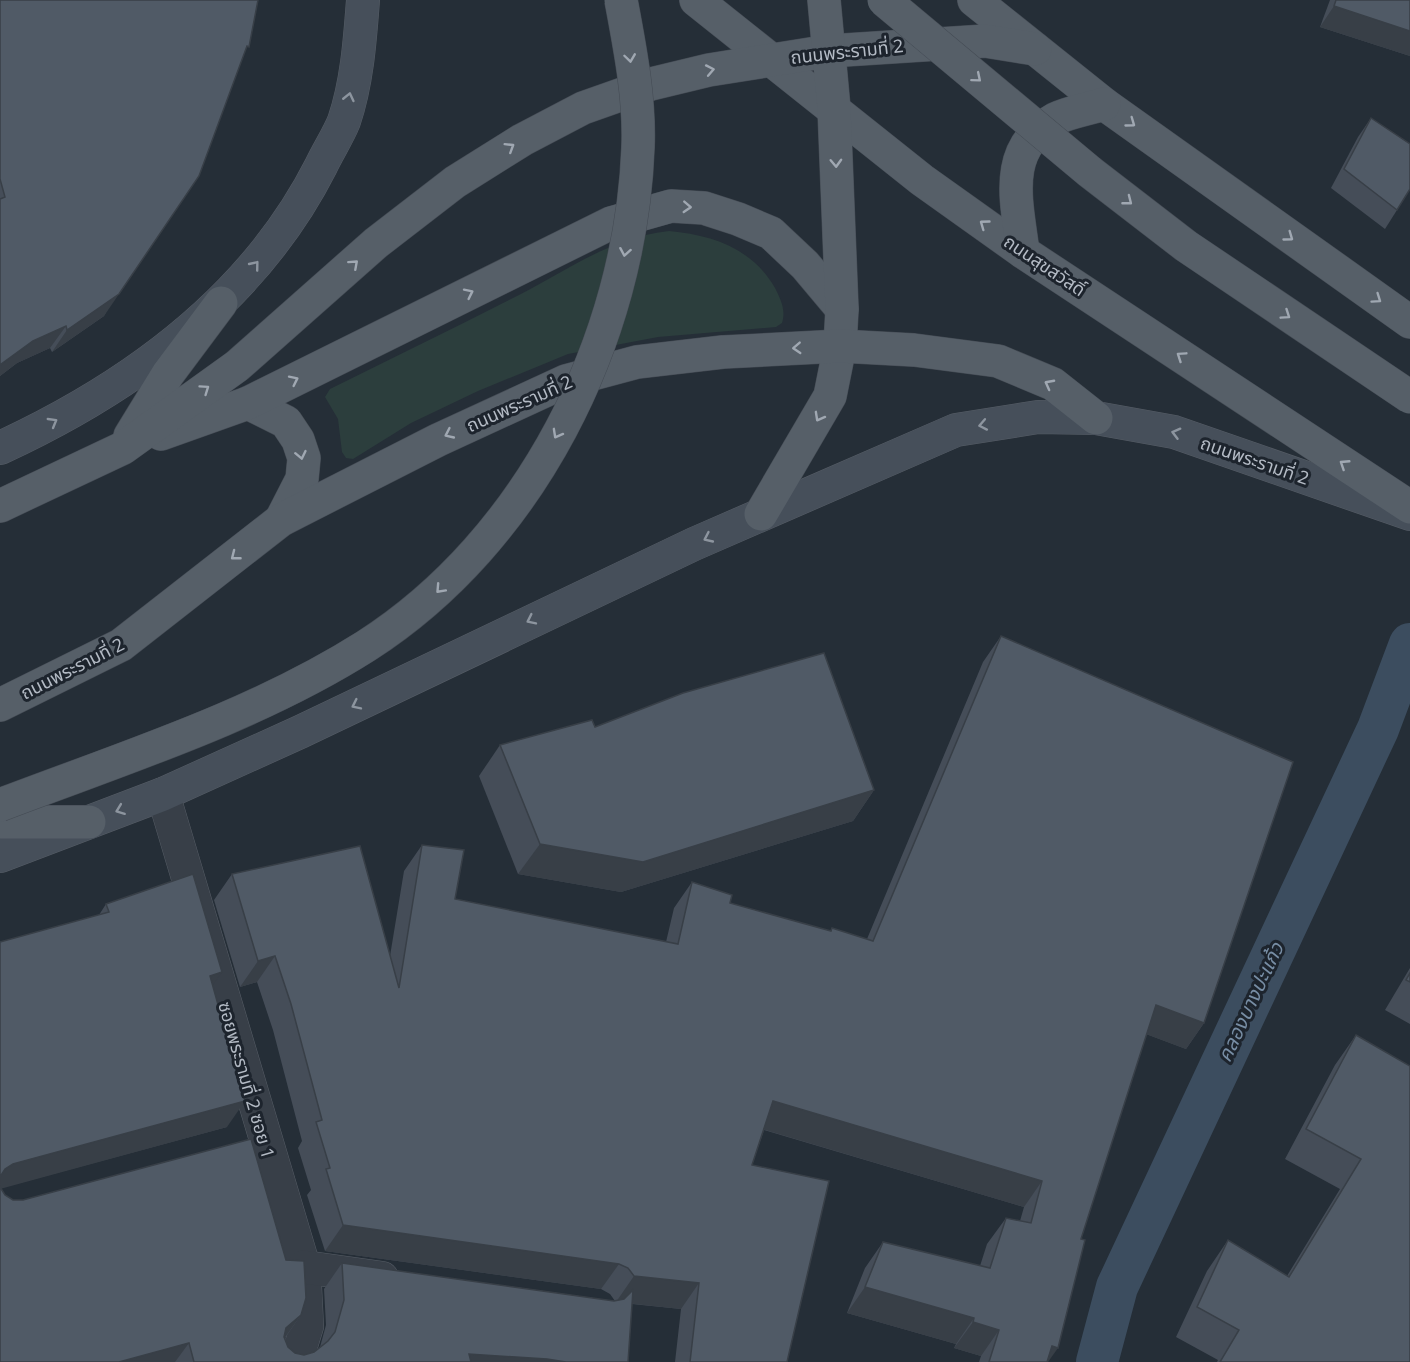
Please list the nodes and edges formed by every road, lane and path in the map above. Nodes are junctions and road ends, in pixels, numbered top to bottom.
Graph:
1 (363, 0) edge
2 (621, 0) edge
3 (696, 0) edge
4 (824, 0) edge
5 (884, 0) edge
6 (974, 0) edge
7 (1035, 49) junction
8 (829, 51) junction
9 (772, 59) junction
10 (1104, 104) junction
11 (834, 108) junction
12 (1023, 252) junction
13 (221, 303) junction
14 (842, 309) junction
15 (1410, 322) edge
16 (840, 346) junction
17 (1410, 397) edge
18 (248, 403) junction
19 (1096, 418) junction
20 (0, 448) edge
21 (123, 448) junction
22 (0, 506) edge
23 (1410, 507) edge
24 (761, 514) junction
25 (1410, 514) edge
26 (281, 520) junction
27 (0, 705) edge
28 (163, 794) junction
29 (0, 805) edge
30 (0, 822) edge
31 (89, 822) junction
32 (0, 856) edge
33 (303, 1267) junction
34 (410, 1282) edge
35 (285, 1362) edge

13 -> 1 main road
2 -> 29 main road, bridge
3 - 9 main road, ถนนสุขสวัสดิ์
4 - 8 main road
5 -> 17 main road, bridge
6 - 7 main road
7 - 8 main road, ถนนพระรามที่ 2
7 - 10 main road
8 - 9 main road, ถนนพระรามที่ 2
8 - 11 main road
9 - 11 main road, ถนนสุขสวัสดิ์
21 -> 9 main road, ถนนพระรามที่ 2
10 - 12 main road
10 -> 15 main road
12 -> 11 main road, ถนนสุขสวัสดิ์
11 -> 14 main road
23 -> 12 main road, ถนนสุขสวัสดิ์
20 -> 13 main road
13 - 21 main road
14 - 16 main road
18 -> 14 main road
19 -> 16 main road, ถนนพระรามที่ 2
16 -> 24 main road
16 -> 26 main road, ถนนพระรามที่ 2
18 - 21 main road
18 -> 26 main road
19 -> 24 main road, ถนนพระรามที่ 2
25 -> 19 main road, ถนนพระรามที่ 2
21 - 22 main road, ถนนพระรามที่ 2
24 -> 28 main road, ถนนพระรามที่ 2
26 -> 27 main road, ถนนพระรามที่ 2
28 -> 31 main road, ถนนพระรามที่ 2
28 - 33 street, ซอยพระรามที่ 2 ซอย 1
30 - 31 main road
31 - 32 main road, ถนนพระรามที่ 2
33 - 34 street
33 - 35 street, ซอยพระรามที่ 2 ซอย 1

